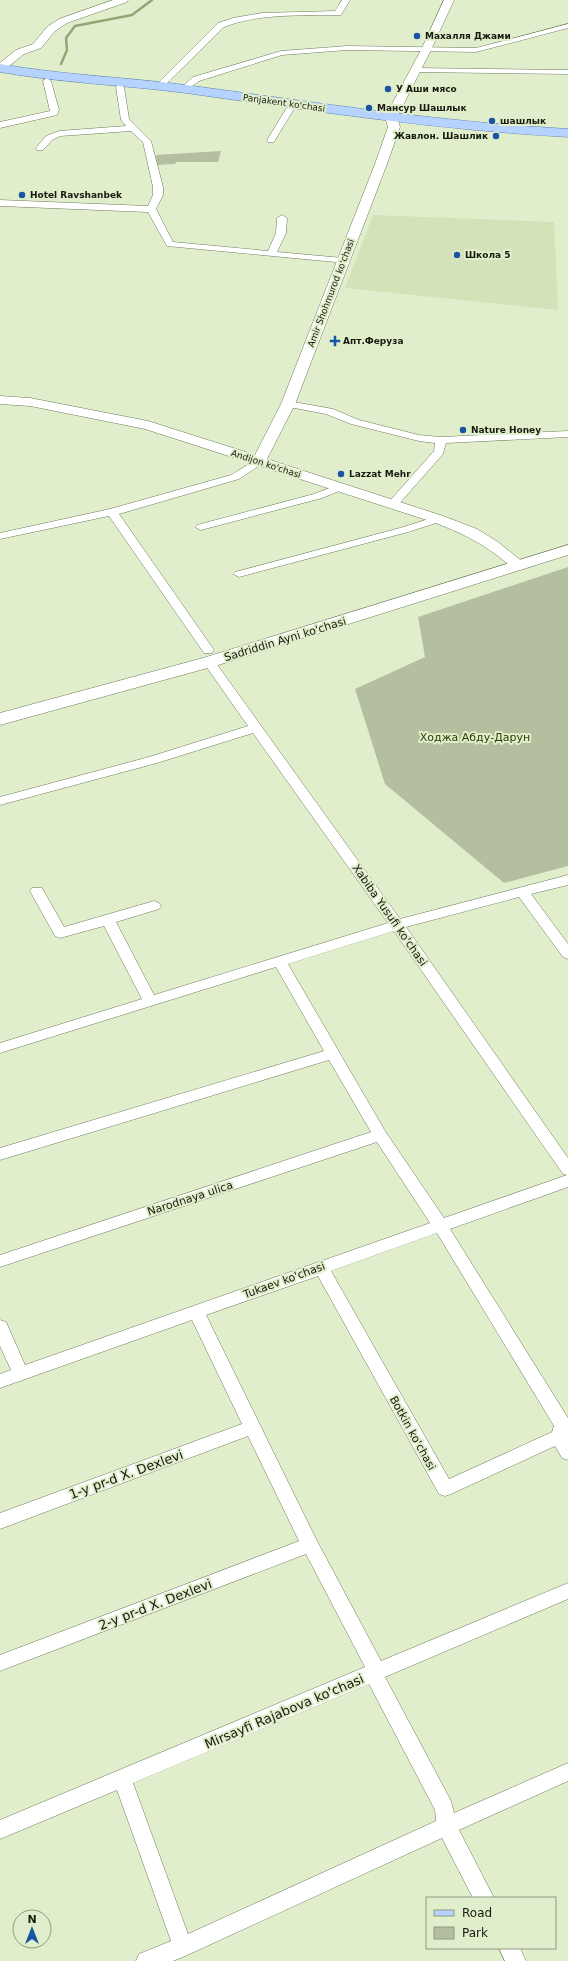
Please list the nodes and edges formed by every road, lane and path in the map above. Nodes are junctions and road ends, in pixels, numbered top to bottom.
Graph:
1 (124, 0) edge
2 (346, 0) edge
3 (449, 0) edge
4 (568, 26) edge
5 (426, 50) junction
6 (0, 68) edge
7 (416, 70) junction
8 (568, 72) edge
9 (0, 74) edge
10 (47, 80) junction
11 (159, 86) junction
12 (120, 87) junction
13 (184, 89) junction
14 (290, 109) junction
15 (392, 120) junction
16 (0, 125) edge
17 (133, 128) junction
18 (568, 133) edge
19 (568, 137) edge
20 (271, 140) dead end
21 (40, 148) dead end
22 (0, 203) edge
23 (151, 209) junction
24 (282, 218) dead end
25 (271, 254) junction
26 (343, 261) junction
27 (0, 400) edge
28 (288, 404) junction
29 (568, 434) edge
30 (441, 440) junction
31 (259, 462) junction
32 (340, 487) junction
33 (393, 504) junction
34 (112, 512) junction
35 (438, 519) junction
36 (201, 527) dead end
37 (0, 536) edge
38 (568, 539) edge
39 (568, 550) edge
40 (514, 562) junction
41 (239, 574) dead end
42 (209, 656) junction
43 (0, 706) edge
44 (0, 719) edge
45 (255, 728) junction
46 (0, 801) edge
47 (568, 880) edge
48 (37, 891) dead end
49 (522, 892) junction
50 (154, 906) dead end
51 (108, 920) junction
52 (397, 924) junction
53 (568, 954) edge
54 (280, 962) junction
55 (151, 1002) junction
56 (0, 1048) edge
57 (332, 1054) junction
58 (380, 1134) junction
59 (0, 1154) edge
60 (568, 1170) edge
61 (568, 1181) edge
62 (440, 1225) junction
63 (0, 1261) edge
64 (321, 1267) junction
65 (196, 1311) junction
66 (0, 1326) edge
67 (20, 1373) junction
68 (0, 1381) edge
69 (253, 1427) junction
70 (559, 1437) junction
71 (568, 1453) edge
72 (0, 1521) edge
73 (310, 1544) junction
74 (568, 1591) edge
75 (0, 1663) edge
76 (375, 1672) junction
77 (568, 1772) edge
78 (122, 1779) junction
79 (446, 1826) junction
80 (0, 1830) edge
81 (483, 1897) edge
82 (182, 1947) junction
83 (510, 1949) edge
84 (146, 1961) edge
85 (516, 1961) edge

1 - 6 street
2 - 11 street
3 - 5 street, Amir Shohmurod ko'chasi
4 - 5 street
5 - 7 street, Amir Shohmurod ko'chasi
5 - 13 street
6 - 11 main road, Panjakent ko'chasi
7 - 8 street
7 - 15 street, Amir Shohmurod ko'chasi
9 - 10 main road, Panjakent ko'chasi
10 - 12 main road, Panjakent ko'chasi
10 - 16 street
11 - 13 main road, Panjakent ko'chasi
12 - 14 main road, Panjakent ko'chasi
12 - 17 street
13 - 15 main road, Panjakent ko'chasi
14 - 15 main road, Panjakent ko'chasi
14 - 20 street
15 - 18 main road, Panjakent ko'chasi
15 - 19 main road, Panjakent ko'chasi
15 - 26 street, Amir Shohmurod ko'chasi
17 - 21 street
17 - 23 street
22 - 23 street
23 - 25 street
24 - 25 street
25 - 26 street
26 - 28 street, Amir Shohmurod ko'chasi
27 - 31 street, Andijon ko'chasi
28 - 30 street
28 - 31 street, Amir Shohmurod ko'chasi
29 - 30 street
30 - 33 street
31 - 32 street, Andijon ko'chasi
31 - 34 street
32 - 33 street, Andijon ko'chasi
32 - 36 street
33 - 35 street, Andijon ko'chasi
34 - 37 street
34 - 42 street, Xabiba Yusufi ko'chasi
35 - 40 street, Andijon ko'chasi
35 - 41 street
38 - 40 main road, Sadriddin Ayni ko'chasi
39 - 40 main road, Sadriddin Ayni ko'chasi
40 - 42 main road, Sadriddin Ayni ko'chasi
42 - 43 main road, Sadriddin Ayni ko'chasi
42 - 44 main road, Sadriddin Ayni ko'chasi
42 - 45 street, Xabiba Yusufi ko'chasi
45 - 46 street
45 - 52 street, Xabiba Yusufi ko'chasi
47 - 49 street
48 - 51 street
49 - 52 street
49 - 53 street
50 - 51 street
51 - 55 street
52 - 54 street
52 - 60 street, Xabiba Yusufi ko'chasi
54 - 55 street
54 - 57 street
55 - 56 street
57 - 58 street
57 - 59 street
58 - 62 street
58 - 63 street, Narodnaya ulica
61 - 62 street, Tukaev ko'chasi
62 - 64 street, Tukaev ko'chasi
62 - 70 street
64 - 65 street, Tukaev ko'chasi
64 - 70 street, Botkin ko'chasi
65 - 67 street, Tukaev ko'chasi
65 - 69 street
66 - 67 street
67 - 68 street, Tukaev ko'chasi
69 - 72 street, 1-y pr-d X. Dexlevi
69 - 73 street
70 - 71 street
73 - 75 street, 2-y pr-d X. Dexlevi
73 - 76 street
74 - 76 street, Mirsayfi Rajabova ko'chasi
76 - 78 street, Mirsayfi Rajabova ko'chasi
76 - 79 street
77 - 79 street
78 - 80 street, Mirsayfi Rajabova ko'chasi
78 - 82 street
79 - 81 street
79 - 82 street
82 - 84 street
83 - 85 street

